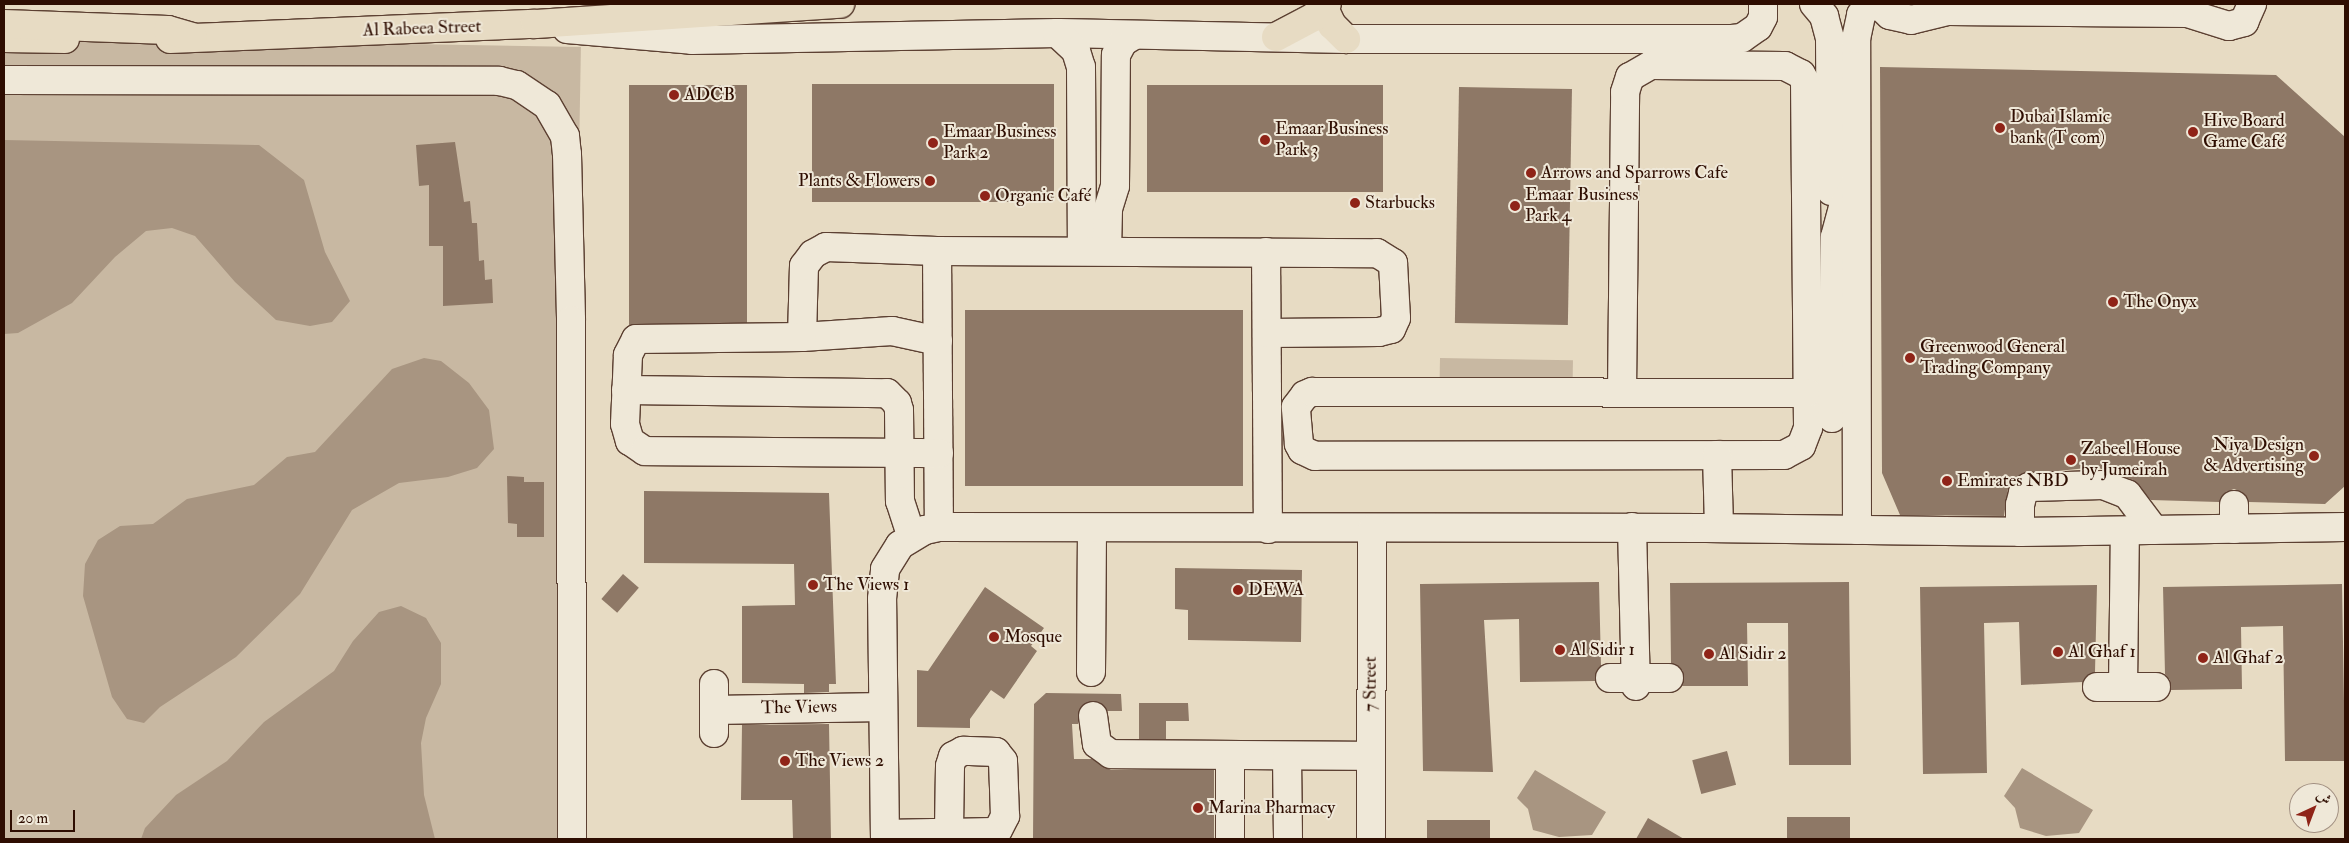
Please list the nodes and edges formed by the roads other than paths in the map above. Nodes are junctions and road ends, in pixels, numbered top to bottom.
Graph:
1 (840, 4) edge
2 (1763, 4) edge
3 (1814, 4) edge
4 (1870, 4) edge
5 (1878, 4) edge
6 (2252, 4) edge
7 (1326, 6) edge
8 (4, 24) edge
9 (536, 24) junction
10 (1057, 33) junction
11 (1134, 35) junction
12 (192, 37) junction
13 (1276, 37) junction
14 (4, 38) edge
15 (1346, 39) junction
16 (4, 80) edge
17 (1858, 179) junction
18 (1831, 191) dead end
19 (1095, 216) junction
20 (937, 251) junction
21 (1095, 251) junction
22 (1266, 252) junction
23 (938, 330) junction
24 (1267, 333) junction
25 (802, 337) junction
26 (626, 390) junction
27 (1622, 392) junction
28 (1807, 393) junction
29 (1832, 418) dead end
30 (899, 453) junction
31 (939, 453) junction
32 (1711, 455) junction
33 (939, 527) junction
34 (1632, 527) junction
35 (1712, 528) junction
36 (1268, 529) junction
37 (1372, 529) junction
38 (2342, 529) edge
39 (1092, 530) junction
40 (1857, 530) junction
41 (2154, 530) junction
42 (2125, 531) junction
43 (2020, 532) junction
44 (912, 537) junction
45 (1090, 672) dead end
46 (1669, 682) dead end
47 (2156, 683) dead end
48 (883, 707) junction
49 (717, 709) dead end
50 (1093, 716) dead end
51 (1230, 755) junction
52 (1287, 756) junction
53 (1370, 756) junction
54 (949, 826) dead end
55 (885, 832) edge
56 (572, 839) edge
57 (1230, 839) edge
58 (1288, 839) edge
59 (1371, 839) edge

1 - 9 main road, Al Rabeea Street
2 - 15 street
3 - 18 street
4 - 17 street
5 - 6 street
7 - 13 main road
7 - 15 main road
8 - 12 main road
9 - 10 street
9 - 12 main road, Al Rabeea Street
10 - 11 street
10 - 19 street
11 - 13 street
11 - 19 street
12 - 14 main road, Al Rabeea Street
13 - 15 street
16 - 56 street
17 - 29 street
17 - 40 street
19 - 21 street
20 - 21 street
20 - 23 street
20 - 25 street
21 - 22 street
22 - 24 street
22 - 24 street
23 - 25 street
23 - 31 street
24 - 36 street
25 - 26 street
26 - 30 street
26 - 30 street
27 - 28 street
27 - 28 street
27 - 32 street
28 - 32 street
30 - 31 street
30 - 44 street
31 - 33 street
32 - 35 street
33 - 39 street
33 - 44 street
34 - 35 street
34 - 37 street
34 - 46 street
35 - 40 street
36 - 37 street
36 - 39 street
37 - 53 street, 7 Street
38 - 41 street
39 - 45 street
40 - 43 street
41 - 42 street
41 - 43 street
42 - 43 street
42 - 47 street
44 - 48 street
48 - 49 street, The Views
48 - 55 street
50 - 51 street
51 - 52 street
51 - 57 street
52 - 53 street
52 - 58 street
53 - 59 street, 7 Street
54 - 55 street

